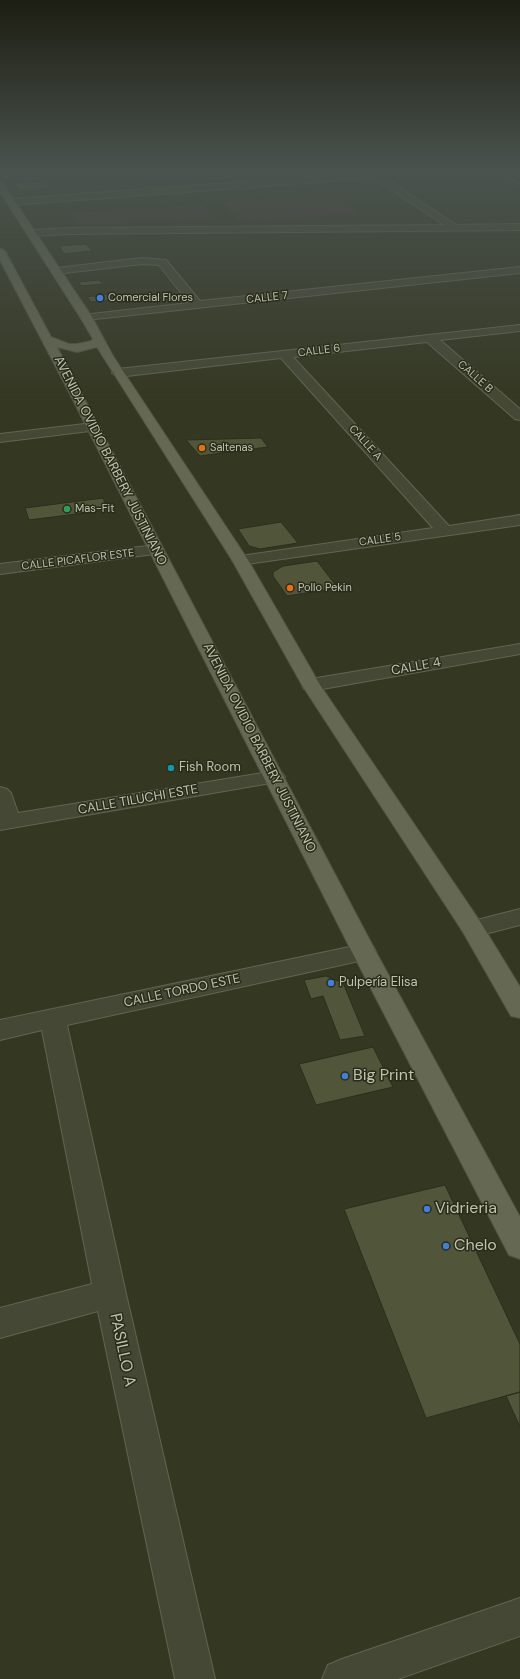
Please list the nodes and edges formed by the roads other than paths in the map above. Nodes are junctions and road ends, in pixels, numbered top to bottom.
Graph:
1 (41, 248) edge
2 (2, 257) edge
3 (427, 269) dead end
4 (520, 270) edge
5 (56, 271) junction
6 (446, 278) junction
7 (197, 305) junction
8 (86, 317) junction
9 (520, 328) edge
10 (430, 338) junction
11 (48, 339) junction
12 (99, 339) junction
13 (284, 355) junction
14 (107, 356) junction
15 (58, 359) junction
16 (118, 373) junction
17 (520, 416) edge
18 (93, 427) junction
19 (0, 438) edge
20 (520, 520) edge
21 (445, 531) junction
22 (156, 550) junction
23 (240, 560) junction
24 (0, 570) edge
25 (520, 649) edge
26 (311, 685) junction
27 (275, 777) junction
28 (0, 793) edge
29 (5, 823) edge
30 (520, 917) edge
31 (473, 929) junction
32 (364, 952) junction
33 (520, 1009) edge
34 (52, 1020) junction
35 (0, 1030) edge
36 (520, 1246) edge
37 (110, 1294) junction
38 (0, 1323) edge
39 (520, 1617) edge
40 (195, 1679) edge
41 (342, 1679) edge

1 - 5 main road
2 - 11 main road, AVENIDA OVIDIO BARBERY JUSTINIANO
3 - 6 street
4 - 6 street, CALLE 7
5 - 7 street
5 - 8 main road
6 - 7 street, CALLE 7
7 - 8 street, CALLE 7
8 - 12 main road
9 - 10 street, CALLE 6
10 - 13 street, CALLE 6
10 - 17 street, CALLE B
11 - 12 main road
11 - 15 main road, AVENIDA OVIDIO BARBERY JUSTINIANO
12 - 14 main road
13 - 16 street, CALLE 6
13 - 21 street, CALLE A
14 - 15 main road
14 - 16 main road
15 - 18 main road, AVENIDA OVIDIO BARBERY JUSTINIANO
16 - 23 main road
18 - 19 street
18 - 22 main road, AVENIDA OVIDIO BARBERY JUSTINIANO
20 - 21 street, CALLE 5
21 - 23 street, CALLE 5
22 - 24 street, CALLE PICAFLOR ESTE
22 - 27 main road, AVENIDA OVIDIO BARBERY JUSTINIANO
23 - 26 main road
25 - 26 street, CALLE 4
26 - 31 main road
27 - 29 street, CALLE TILUCHI ESTE
27 - 32 main road, AVENIDA OVIDIO BARBERY JUSTINIANO
28 - 29 street
30 - 31 street
31 - 33 main road
32 - 34 street, CALLE TORDO ESTE
32 - 36 main road, AVENIDA OVIDIO BARBERY JUSTINIANO
34 - 35 street, CALLE TORDO ESTE
34 - 37 street, PASILLO A
37 - 38 street
37 - 40 street, PASILLO A
39 - 41 street

